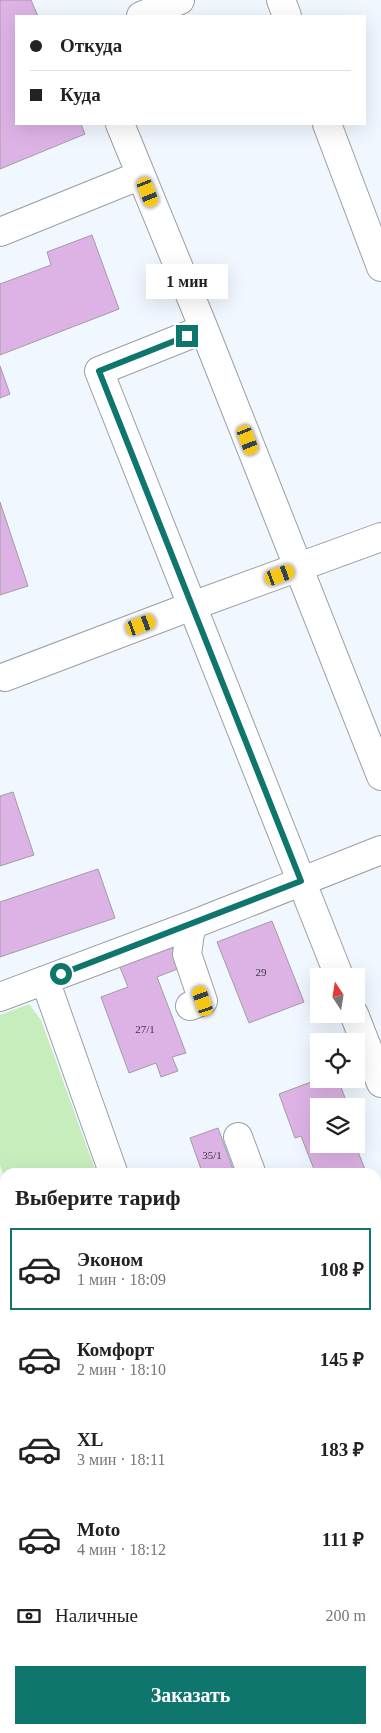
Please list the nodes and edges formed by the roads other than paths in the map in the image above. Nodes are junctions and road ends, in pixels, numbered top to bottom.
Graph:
1 (180, 0) edge
2 (281, 0) edge
3 (142, 15) edge
4 (287, 15) edge
5 (120, 125) edge
6 (327, 125) edge
7 (141, 175) junction
8 (0, 232) edge
9 (381, 267) edge
10 (204, 329) junction
11 (381, 537) edge
12 (298, 568) junction
13 (192, 606) junction
14 (5, 677) dead end
15 (381, 776) edge
16 (381, 850) edge
17 (301, 881) junction
18 (194, 924) junction
19 (336, 968) edge
20 (45, 980) junction
21 (0, 997) edge
22 (190, 1006) dead end
23 (358, 1023) edge
24 (381, 1083) edge
25 (238, 1137) dead end
26 (112, 1168) edge
27 (250, 1168) edge

1 - 3 street
2 - 4 street
5 - 7 street
6 - 9 street
7 - 8 street
7 - 10 street
10 - 12 street
10 - 13 street
11 - 12 street
12 - 13 street
12 - 15 street
13 - 14 street
13 - 17 street
16 - 17 street
17 - 18 street
17 - 19 street
18 - 20 street
18 - 22 street
20 - 21 street
20 - 26 street
23 - 24 street
25 - 27 street

